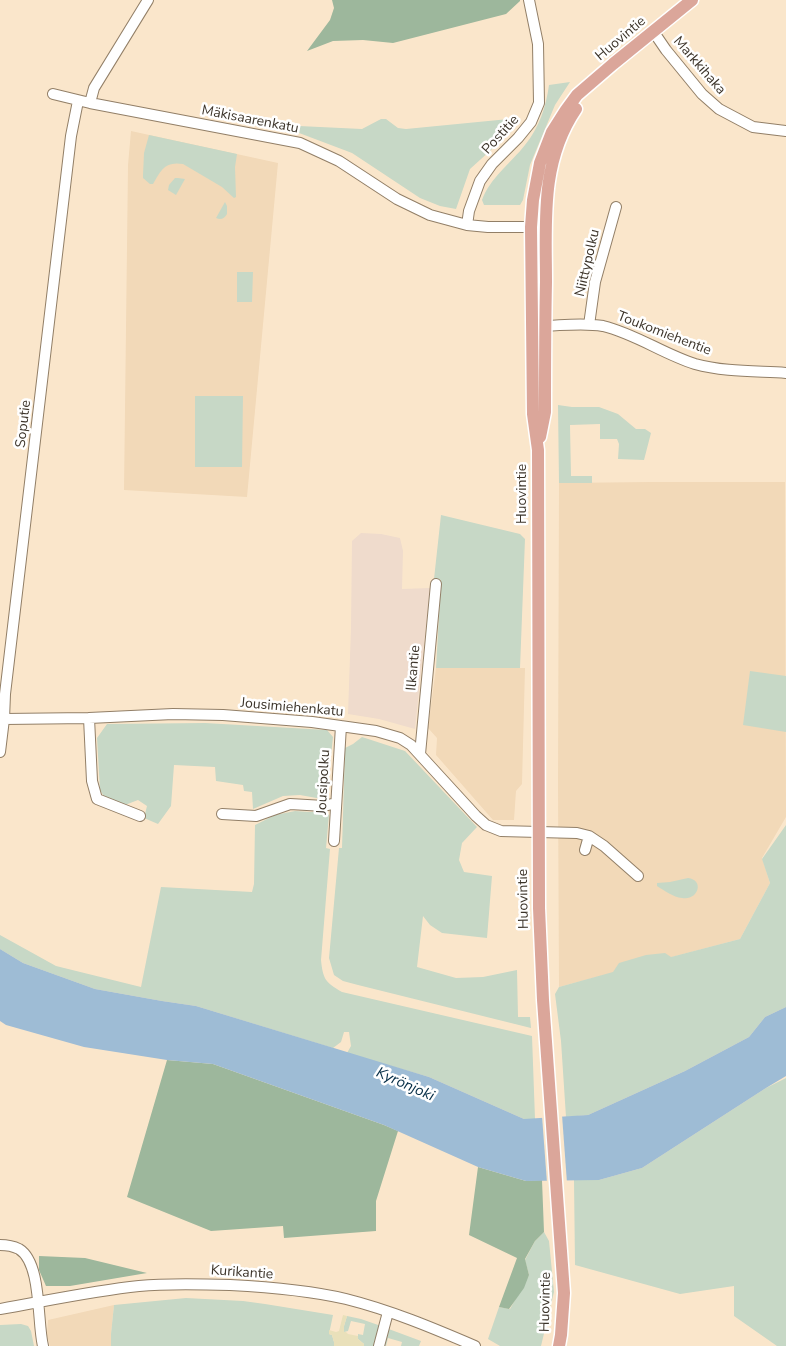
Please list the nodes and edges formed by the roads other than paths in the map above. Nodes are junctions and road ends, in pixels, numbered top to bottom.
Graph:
1 (148, 0) edge
2 (529, 0) edge
3 (692, 0) edge
4 (653, 31) junction
5 (592, 82) junction
6 (53, 94) dead end
7 (78, 101) junction
8 (90, 103) junction
9 (786, 131) edge
10 (616, 207) dead end
11 (467, 225) junction
12 (531, 227) junction
13 (545, 227) junction
14 (589, 325) junction
15 (539, 326) junction
16 (786, 372) edge
17 (436, 584) dead end
18 (89, 718) junction
19 (4, 719) junction
20 (341, 726) junction
21 (0, 752) edge
22 (420, 754) junction
23 (336, 804) junction
24 (222, 814) dead end
25 (140, 816) dead end
26 (538, 833) junction
27 (589, 836) junction
28 (334, 840) dead end
29 (585, 850) dead end
30 (638, 876) dead end
31 (0, 1244) edge
32 (38, 1302) junction
33 (0, 1309) edge
34 (388, 1312) junction
35 (43, 1346) edge
36 (379, 1346) edge
37 (474, 1346) edge
38 (558, 1346) edge

1 - 8 street
2 - 11 street, Postitie
3 - 4 main road, Huovintie
4 - 5 main road, Huovintie
4 - 9 street, Markkihaka
5 - 12 main road, Huovintie
5 - 13 main road, Huovintie
6 - 7 street, Mäkisaarenkatu
7 - 8 street, Mäkisaarenkatu
7 - 19 street, Soputie
8 - 11 street, Mäkisaarenkatu
10 - 14 street, Niittypolku
11 - 12 street, Mäkisaarenkatu
12 - 13 street, Mäkisaarenkatu
12 - 15 main road, Huovintie
13 - 15 main road, Huovintie
14 - 15 street, Toukomiehentie
14 - 16 street, Toukomiehentie
15 - 26 main road, Huovintie
17 - 22 street, Ilkantie
18 - 19 street, Jousimiehenkatu
18 - 20 street, Jousimiehenkatu
18 - 25 street
19 - 21 street, Soputie
20 - 22 street, Jousimiehenkatu
20 - 23 street, Jousipolku
22 - 26 street, Jousimiehenkatu
23 - 24 street
23 - 28 street, Jousipolku
26 - 27 street, Jousimiehenkatu
26 - 38 main road, Huovintie
27 - 29 street
27 - 30 street
31 - 32 street
32 - 33 street, Kurikantie
32 - 34 street, Kurikantie
32 - 35 street
34 - 36 street
34 - 37 street, Kurikantie

